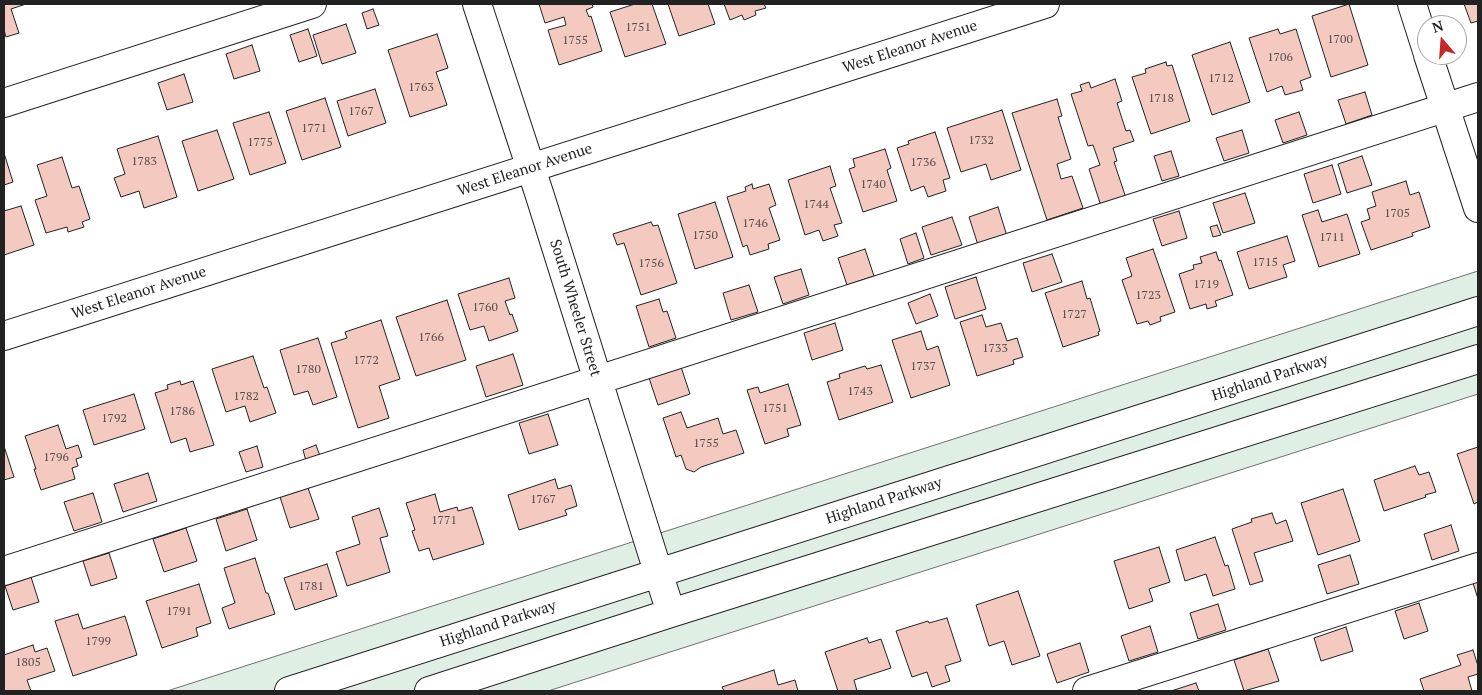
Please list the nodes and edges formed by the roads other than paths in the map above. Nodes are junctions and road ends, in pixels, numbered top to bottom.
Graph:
1 (312, 4) edge
2 (477, 4) edge
3 (1045, 4) edge
4 (1412, 4) edge
5 (1417, 19) edge
6 (1431, 65) edge
7 (1478, 97) edge
8 (4, 103) edge
9 (1446, 107) junction
10 (531, 168) junction
11 (1478, 208) edge
12 (1478, 311) edge
13 (4, 336) edge
14 (1478, 359) edge
15 (598, 381) junction
16 (1478, 567) edge
17 (4, 571) edge
18 (658, 573) junction
19 (671, 613) junction
20 (289, 691) edge
21 (429, 691) edge
22 (1087, 691) edge

1 - 8 street
2 - 10 street, South Wheeler Street
3 - 10 street, West Eleanor Avenue
4 - 5 street
6 - 9 street
7 - 9 street
9 - 11 street
9 - 15 street
10 - 13 street, West Eleanor Avenue
10 - 15 street, South Wheeler Street
12 - 18 street, Highland Parkway
14 - 19 street
15 - 17 street
15 - 18 street, South Wheeler Street
16 - 22 street
18 - 19 street, South Wheeler Street
18 - 20 street, Highland Parkway
19 - 21 street

